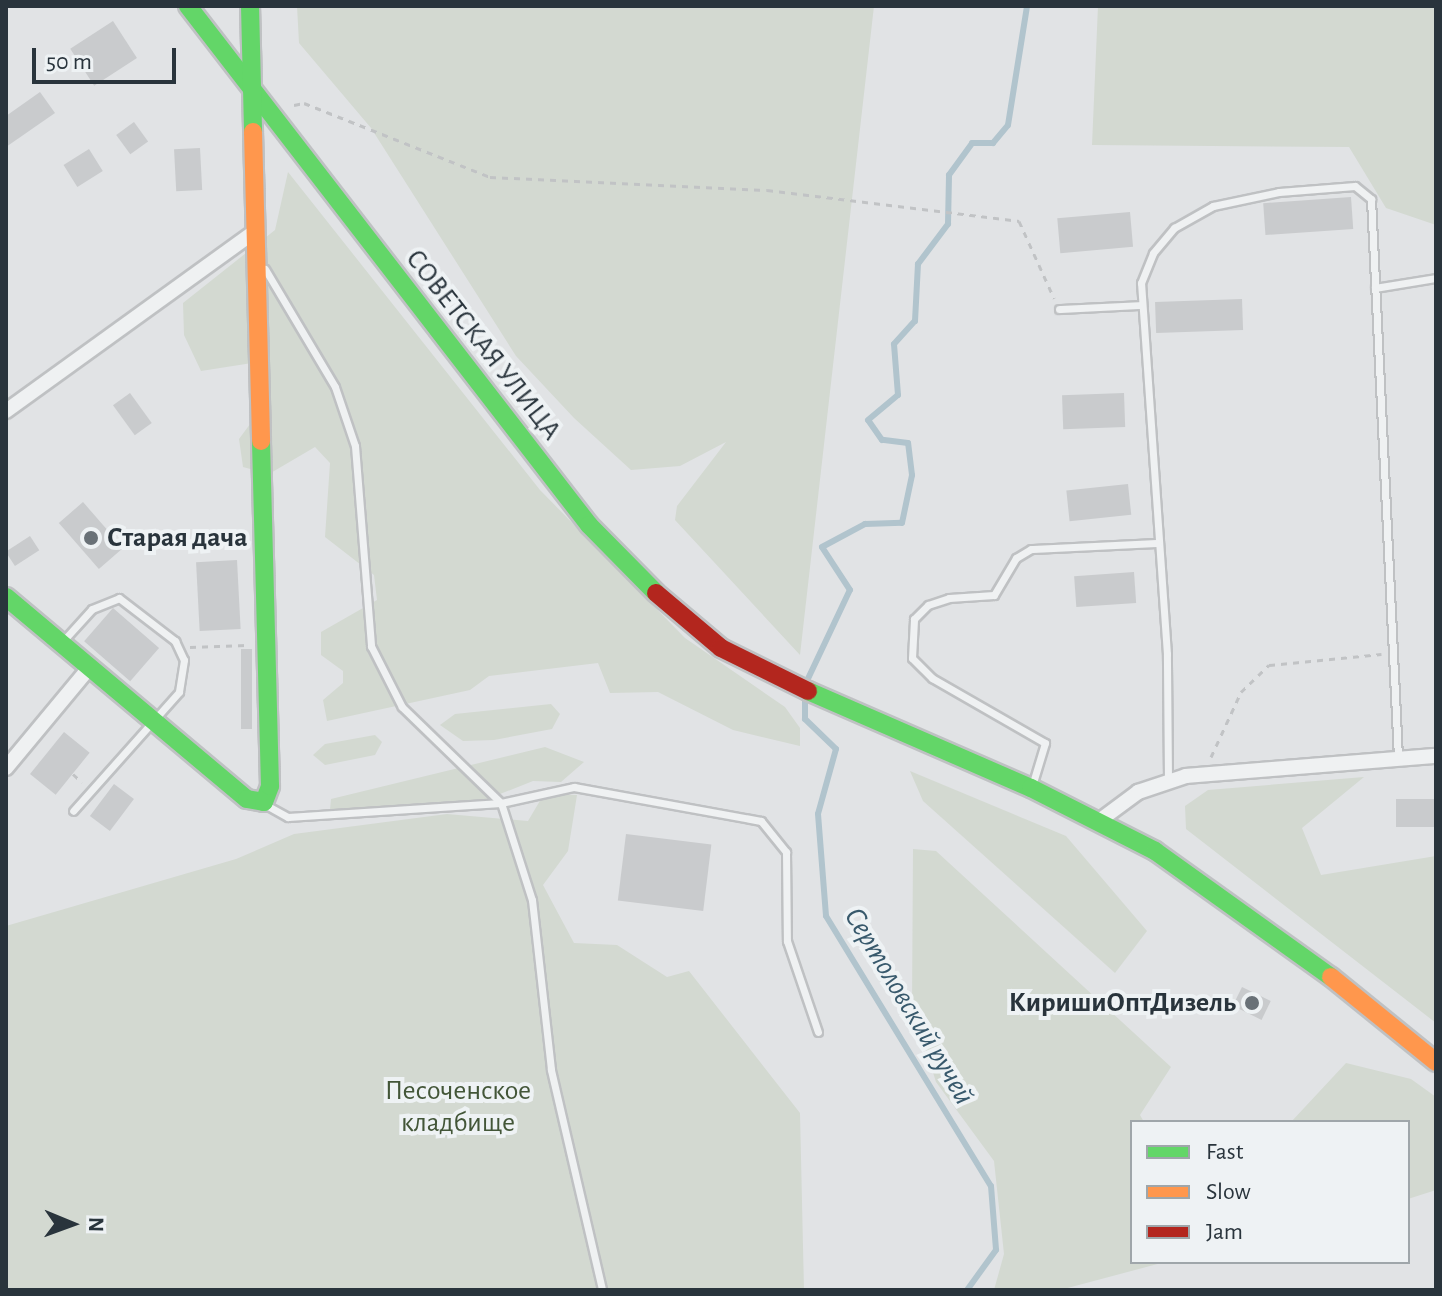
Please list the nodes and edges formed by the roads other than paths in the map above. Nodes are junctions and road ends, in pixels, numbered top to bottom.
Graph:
1 (188, 6) edge
2 (250, 6) edge
3 (255, 99) junction
4 (257, 230) junction
5 (258, 258) junction
6 (1436, 278) edge
7 (1375, 288) junction
8 (1140, 305) junction
9 (1059, 309) road end
10 (6, 411) edge
11 (1158, 543) junction
12 (6, 597) edge
13 (61, 644) junction
14 (90, 667) junction
15 (154, 721) junction
16 (1436, 756) edge
17 (1398, 758) junction
18 (6, 768) edge
19 (1168, 779) junction
20 (1031, 788) junction
21 (264, 802) junction
22 (501, 803) junction
23 (73, 811) dead end
24 (1099, 821) junction
25 (818, 1032) dead end
26 (1436, 1062) edge
27 (602, 1290) edge

1 - 3 main road, СОВЕТСКАЯ УЛИЦА
2 - 3 main road
3 - 4 main road
3 - 20 main road, СОВЕТСКАЯ УЛИЦА
4 - 5 main road
4 - 10 street
5 - 21 main road
5 - 22 lane
6 - 7 lane
7 - 8 lane
7 - 17 lane
8 - 9 lane
8 - 11 lane
11 - 19 lane
11 - 20 lane
12 - 13 main road
13 - 14 main road
13 - 15 lane
14 - 15 main road
14 - 18 street
15 - 21 main road
15 - 23 lane
16 - 17 street
17 - 19 street
19 - 24 street
20 - 24 main road, СОВЕТСКАЯ УЛИЦА
21 - 22 lane
22 - 25 lane
22 - 27 lane
24 - 26 main road, СОВЕТСКАЯ УЛИЦА

